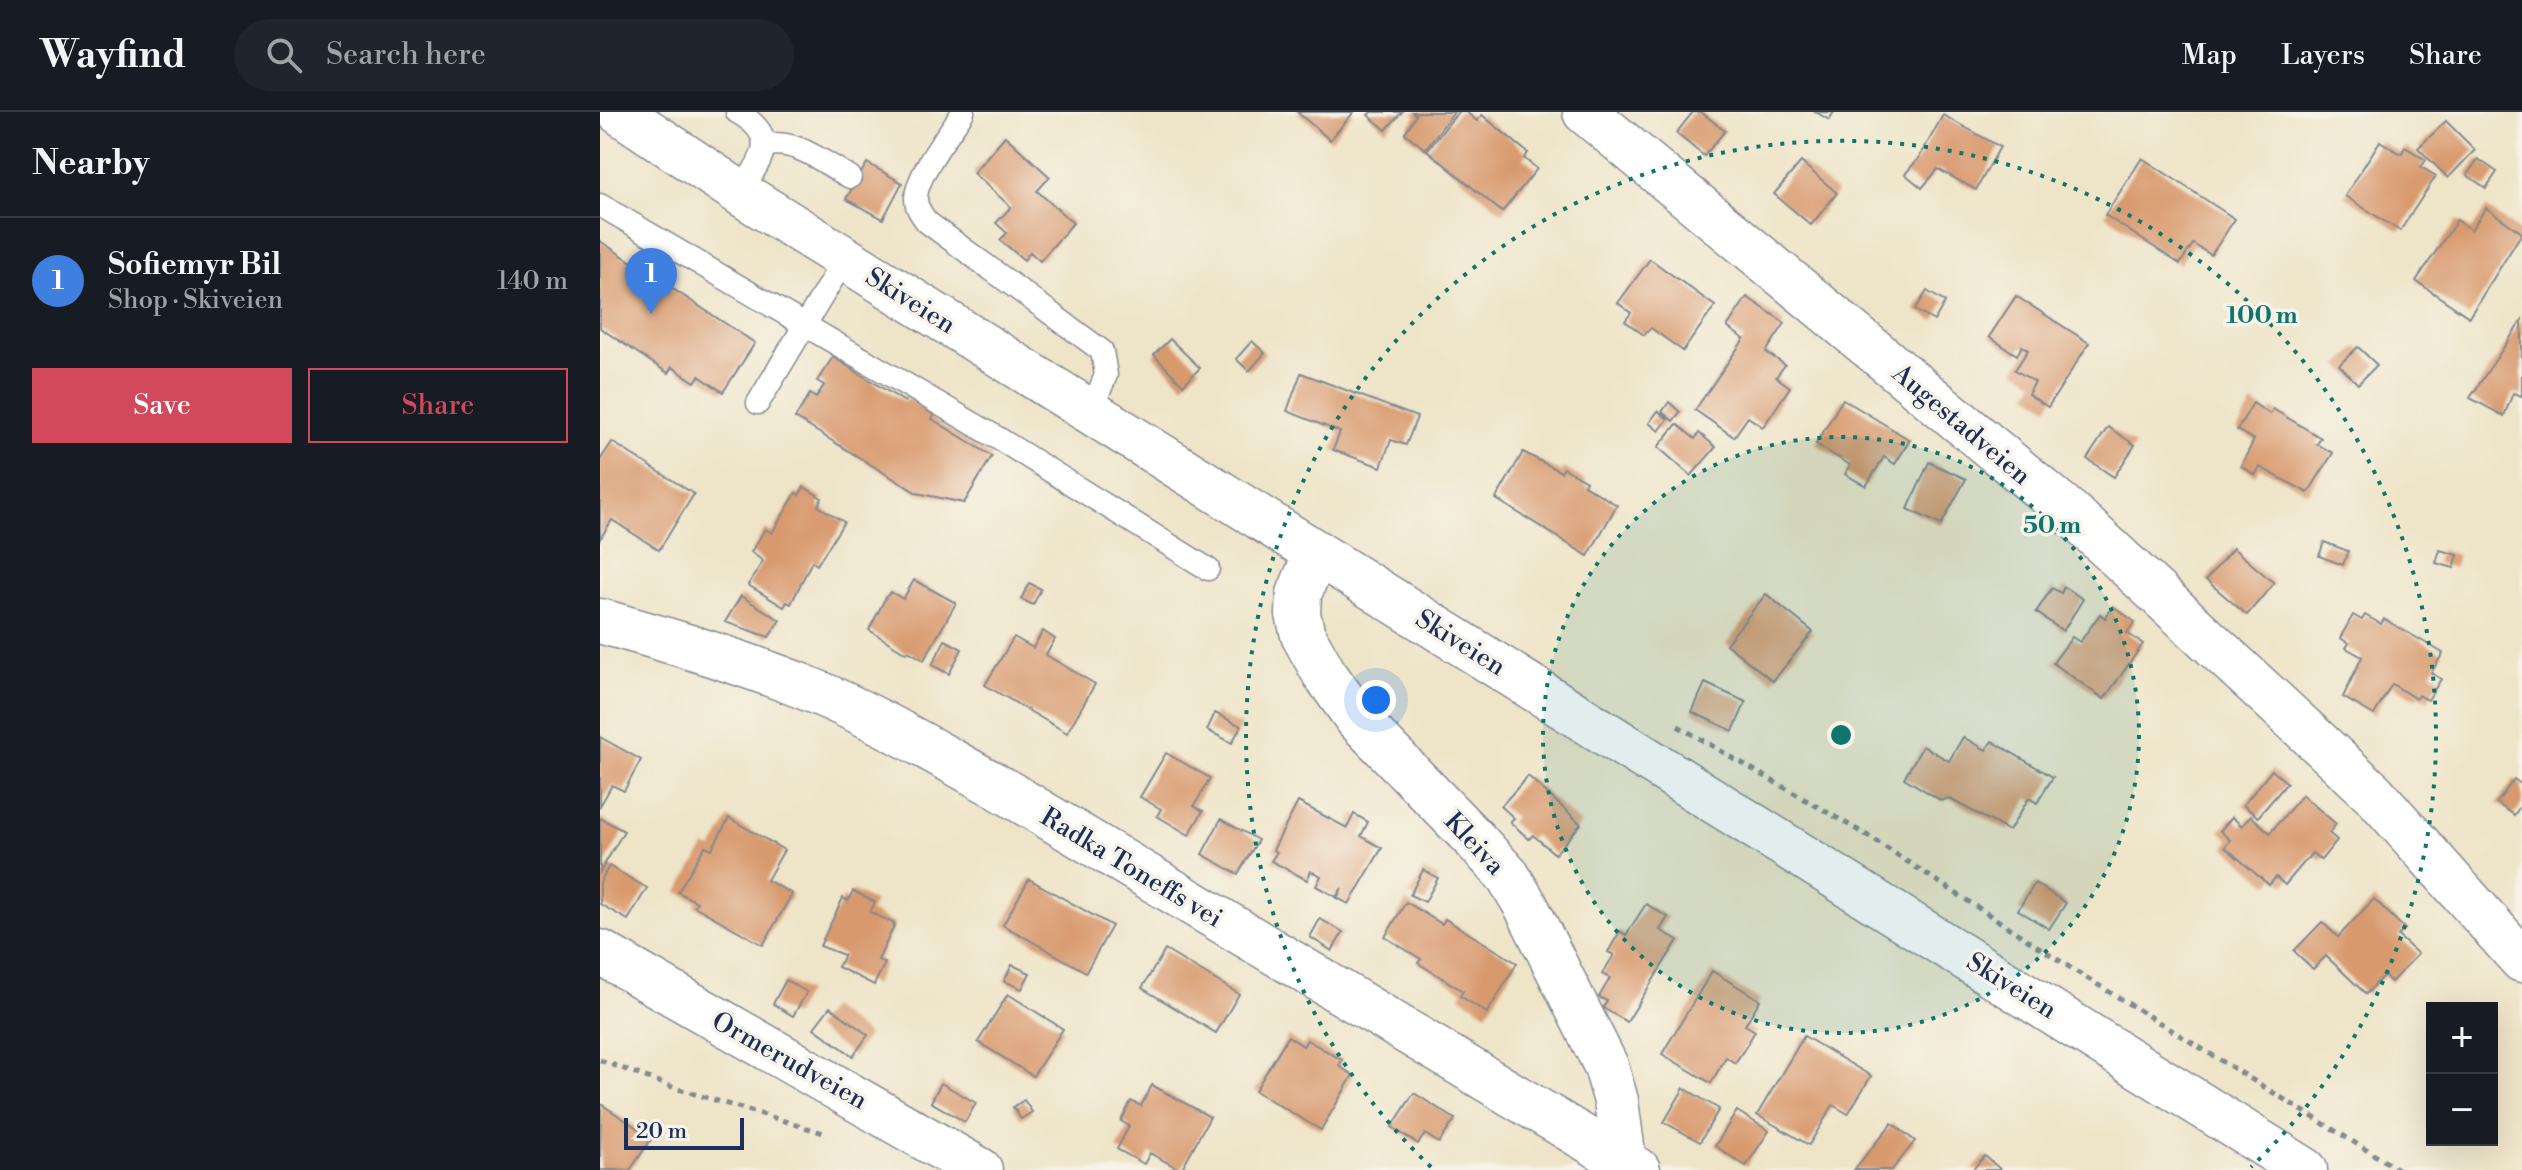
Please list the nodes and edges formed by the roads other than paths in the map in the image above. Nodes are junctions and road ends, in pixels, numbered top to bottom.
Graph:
1 (619, 112) edge
2 (737, 112) edge
3 (963, 112) edge
4 (1585, 112) edge
5 (765, 146) junction
6 (850, 177) dead end
7 (740, 193) junction
8 (600, 205) edge
9 (845, 258) junction
10 (806, 324) junction
11 (758, 403) dead end
12 (1091, 411) junction
13 (1316, 553) junction
14 (1208, 569) dead end
15 (600, 621) edge
16 (600, 952) edge
17 (2522, 960) edge
18 (1631, 1166) edge
19 (980, 1170) edge
20 (2305, 1170) edge

1 - 7 street, Skiveien
2 - 5 lane
3 - 12 lane
4 - 17 street, Augestadveien
5 - 6 lane
5 - 7 lane
7 - 9 street, Skiveien
8 - 10 lane
9 - 10 lane
9 - 12 street, Skiveien
10 - 11 lane
10 - 14 lane
12 - 13 street, Skiveien
13 - 18 street, Kleiva
13 - 20 street, Skiveien
15 - 18 street, Radka Toneffs vei
16 - 19 street, Ormerudveien

